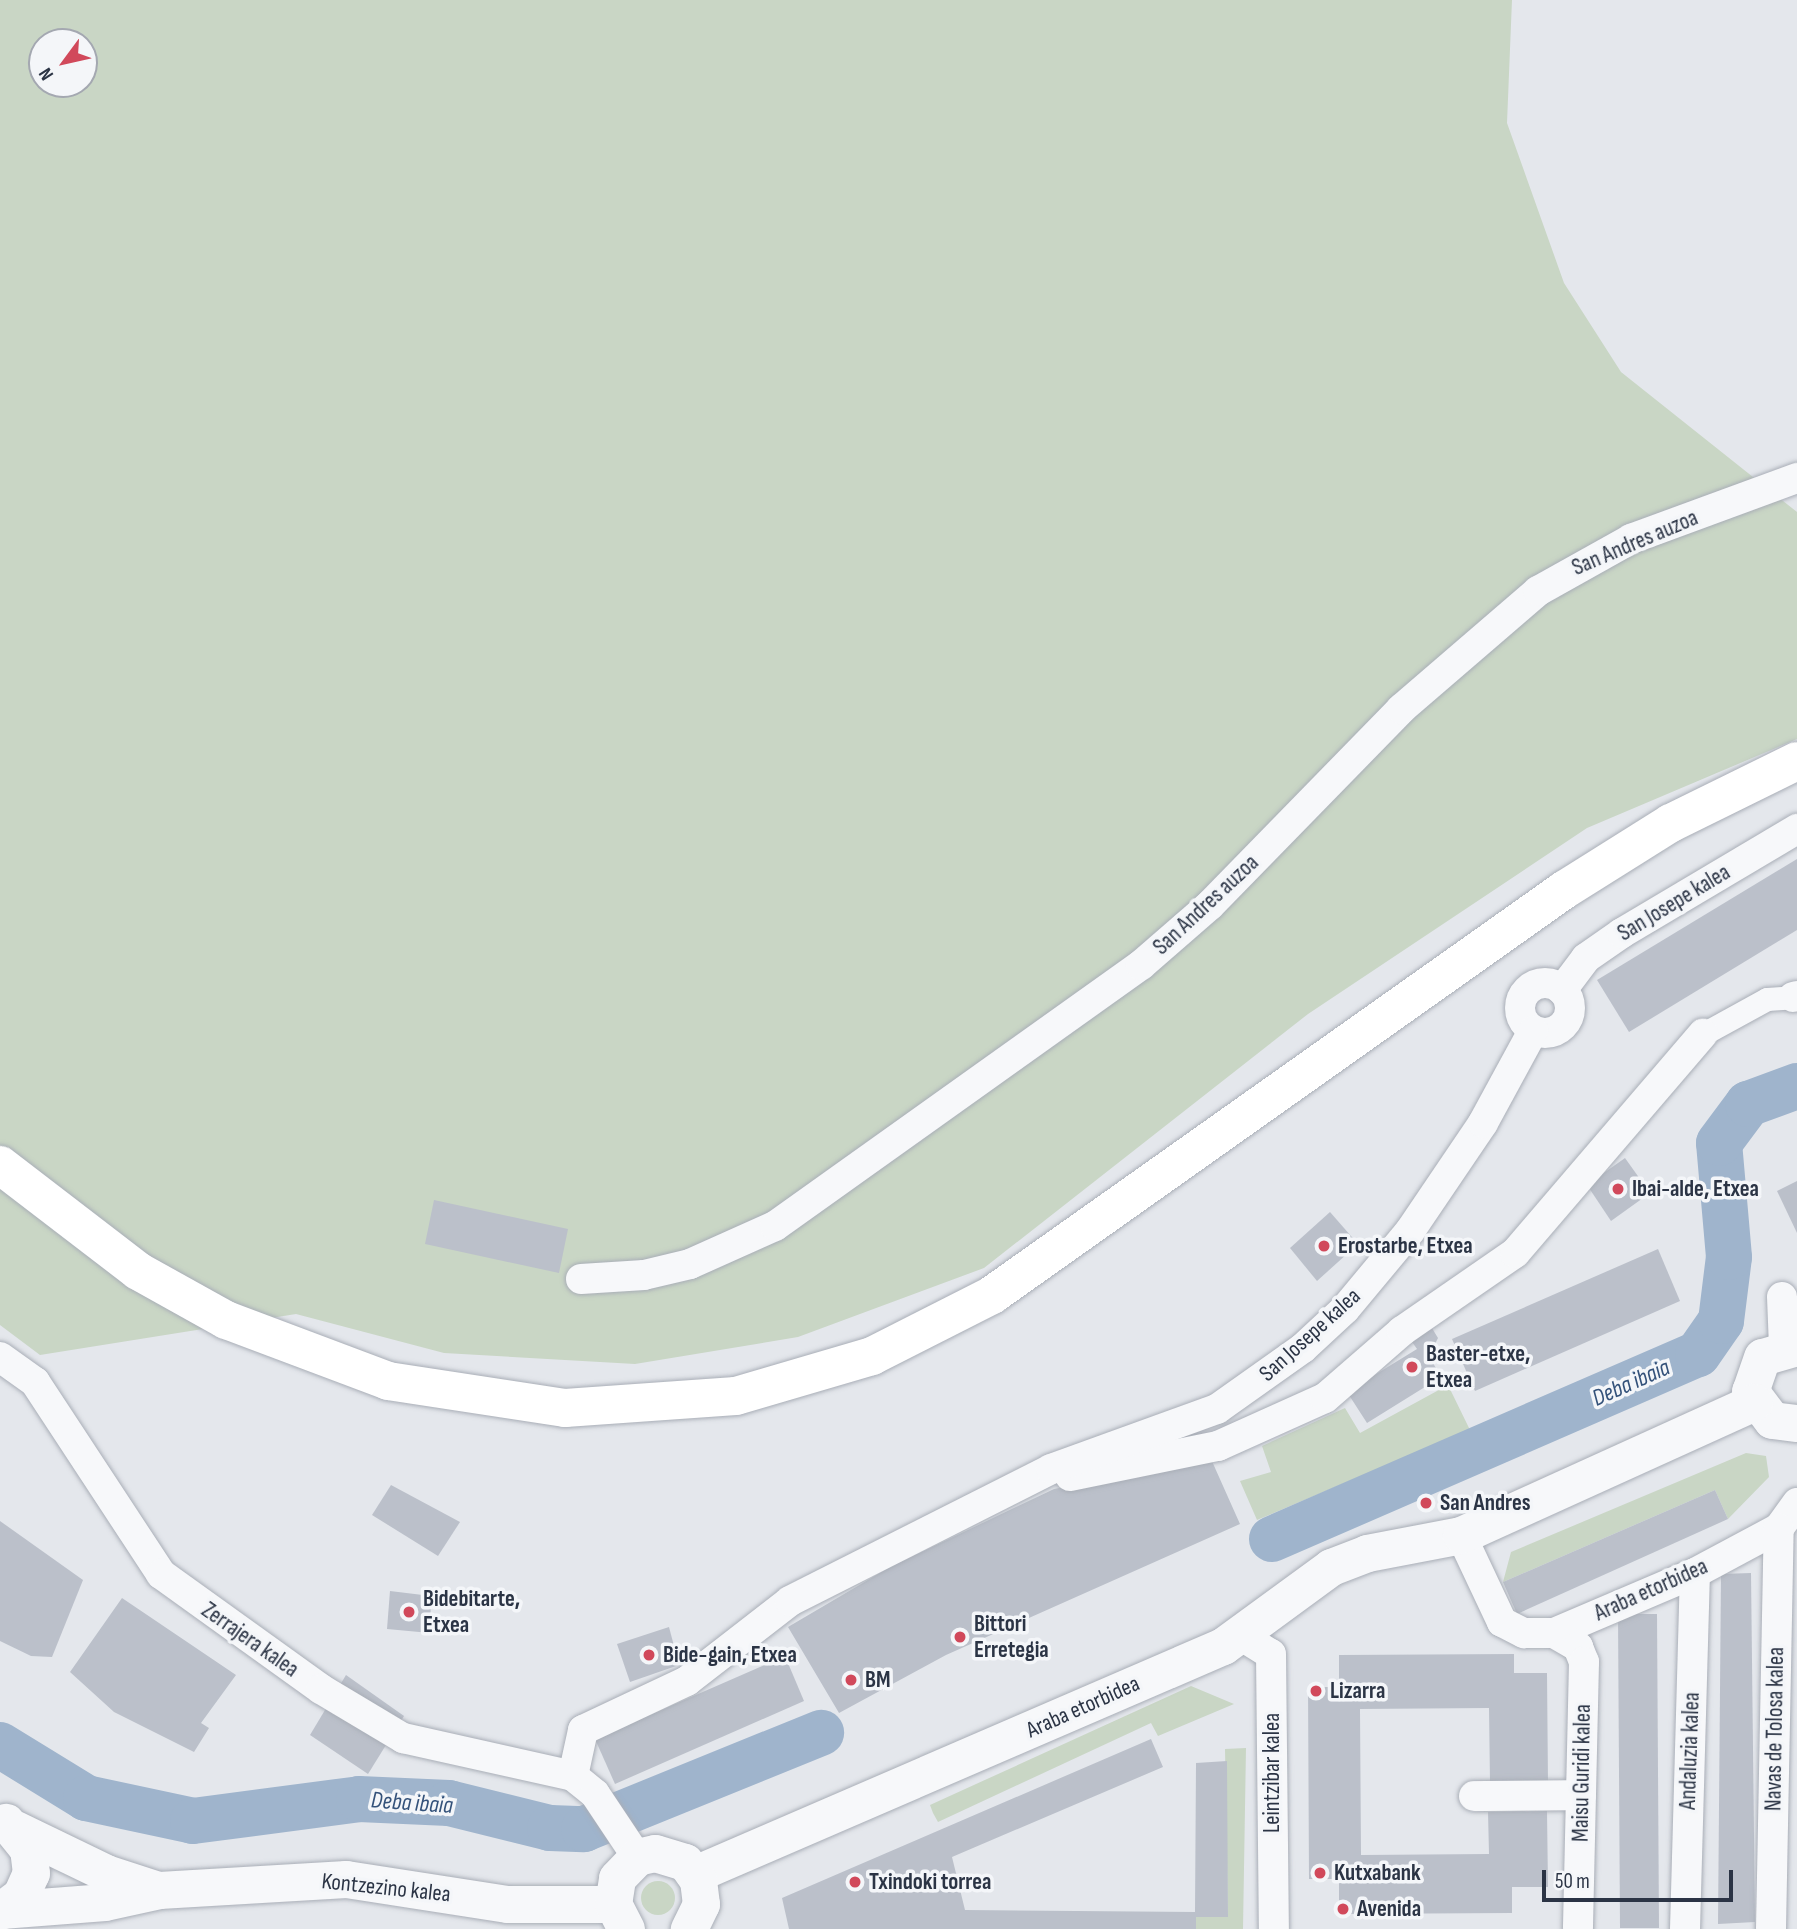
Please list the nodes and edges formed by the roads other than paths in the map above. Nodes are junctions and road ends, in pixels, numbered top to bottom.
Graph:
1 (1797, 478) edge
2 (1797, 761) edge
3 (1797, 829) edge
4 (1795, 996) edge
5 (1703, 1034) joint
6 (0, 1165) edge
7 (581, 1279) dead end
8 (1783, 1297) dead end
9 (1790, 1347) edge
10 (0, 1357) edge
11 (1754, 1402) junction
12 (1797, 1423) edge
13 (1051, 1469) junction
14 (1797, 1503) edge
15 (1779, 1528) junction
16 (1461, 1535) junction
17 (1695, 1573) junction
18 (1554, 1633) junction
19 (1240, 1635) junction
20 (584, 1785) junction
21 (1474, 1796) dead end
22 (1581, 1796) junction
23 (5, 1822) edge
24 (633, 1851) junction
25 (695, 1874) junction
26 (159, 1890) junction
27 (1, 1910) edge
28 (619, 1916) edge
29 (690, 1928) edge
30 (1274, 1929) edge
31 (1578, 1929) edge
32 (1685, 1929) edge
33 (1771, 1929) edge

1 - 7 street, San Andres auzoa
2 - 6 main road
3 - 13 street, San Josepe kalea
4 - 5 street
5 - 13 street
8 - 9 street
9 - 11 street
10 - 20 street, Zerrajera kalea
11 - 12 street
11 - 16 street, Araba etorbidea
13 - 20 street, San Josepe kalea
14 - 15 street, Araba etorbidea
15 - 17 street, Araba etorbidea
15 - 33 street, Navas de Tolosa kalea
16 - 18 street, Araba etorbidea
16 - 19 street, Araba etorbidea
17 - 18 street, Araba etorbidea
17 - 32 street, Andaluzia kalea
18 - 22 street, Maisu Guridi kalea
19 - 25 street, Araba etorbidea
19 - 30 street, Leintzibar kalea
20 - 24 street
21 - 22 street
22 - 31 street, Maisu Guridi kalea
23 - 26 street, Kontzezino kalea
23 - 27 street
24 - 25 street
24 - 28 street
25 - 29 street
26 - 27 street, Kontzezino kalea
26 - 28 street, Kontzezino kalea

